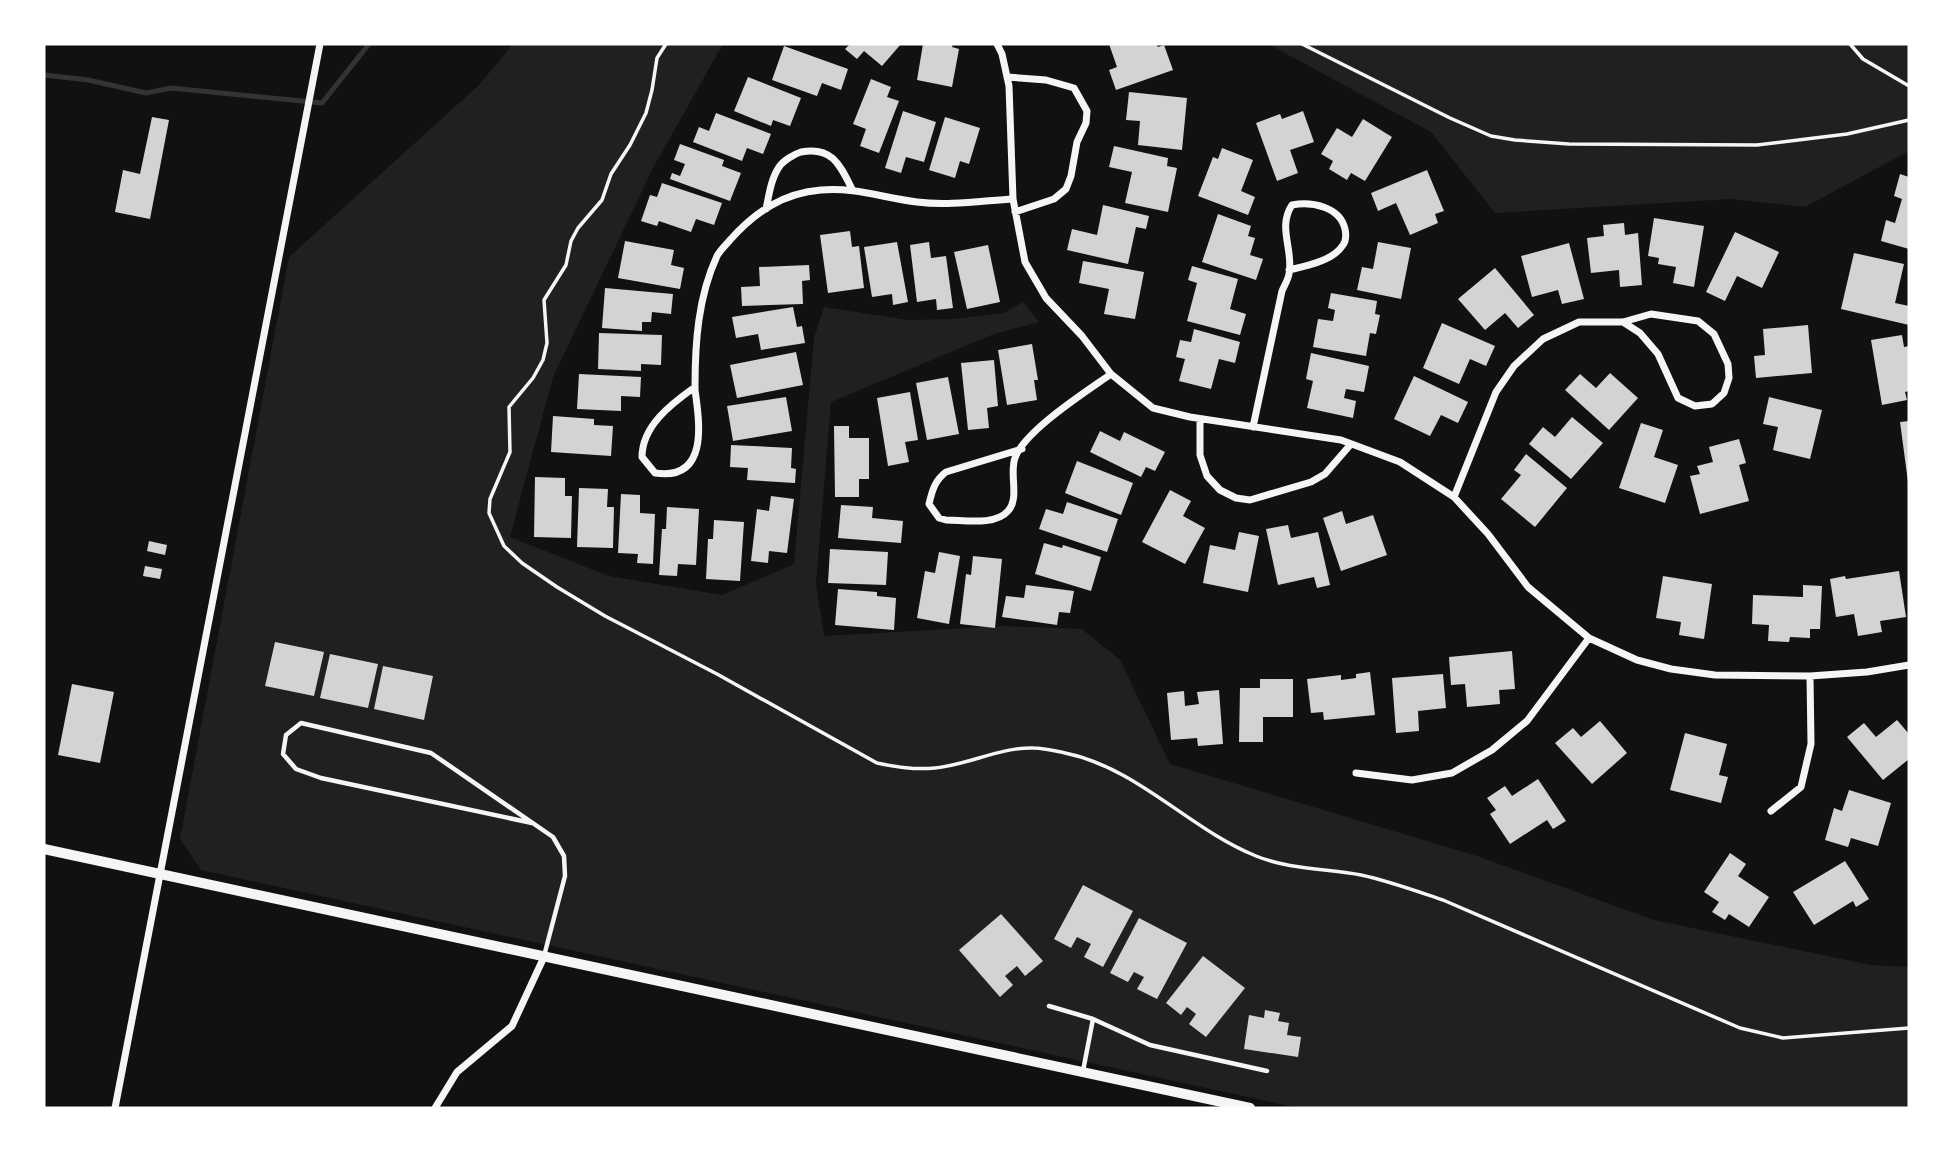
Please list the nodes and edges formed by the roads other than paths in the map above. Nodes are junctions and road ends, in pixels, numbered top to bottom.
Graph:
1 (320, 44) edge
2 (997, 44) edge
3 (1007, 77) junction
4 (852, 190) junction
5 (1013, 199) junction
6 (766, 209) junction
7 (1015, 212) junction
8 (1289, 270) junction
9 (1623, 322) junction
10 (1111, 374) junction
11 (695, 387) junction
12 (1200, 419) junction
13 (1253, 427) junction
14 (1351, 444) junction
15 (1022, 449) junction
16 (1454, 497) junction
17 (1589, 638) junction
18 (1909, 665) edge
19 (1810, 676) junction
20 (1356, 773) dead end
21 (1771, 811) dead end
22 (533, 823) junction
23 (44, 849) edge
24 (162, 875) junction
25 (544, 957) junction
26 (1049, 1006) dead end
27 (1093, 1019) junction
28 (1267, 1071) dead end
29 (1083, 1072) junction
30 (116, 1108) edge
31 (435, 1108) edge
32 (1250, 1108) edge

1 - 24 street
2 - 3 street
3 - 5 street
3 - 7 street
4 - 5 street
4 - 6 street
4 - 6 street
5 - 7 street
6 - 11 street
7 - 10 street
8 - 8 street
8 - 13 street
9 - 9 street
9 - 16 street
10 - 12 street
10 - 15 street
11 - 11 street
12 - 13 street
12 - 14 street
13 - 14 street
14 - 16 street
15 - 15 street
16 - 17 street
17 - 19 street
17 - 20 street
18 - 19 street
19 - 21 street
22 - 22 lane
22 - 25 lane
23 - 24 street
24 - 25 street
24 - 30 street
25 - 29 street
25 - 31 street
26 - 27 lane
27 - 28 lane
27 - 29 lane
29 - 32 street

